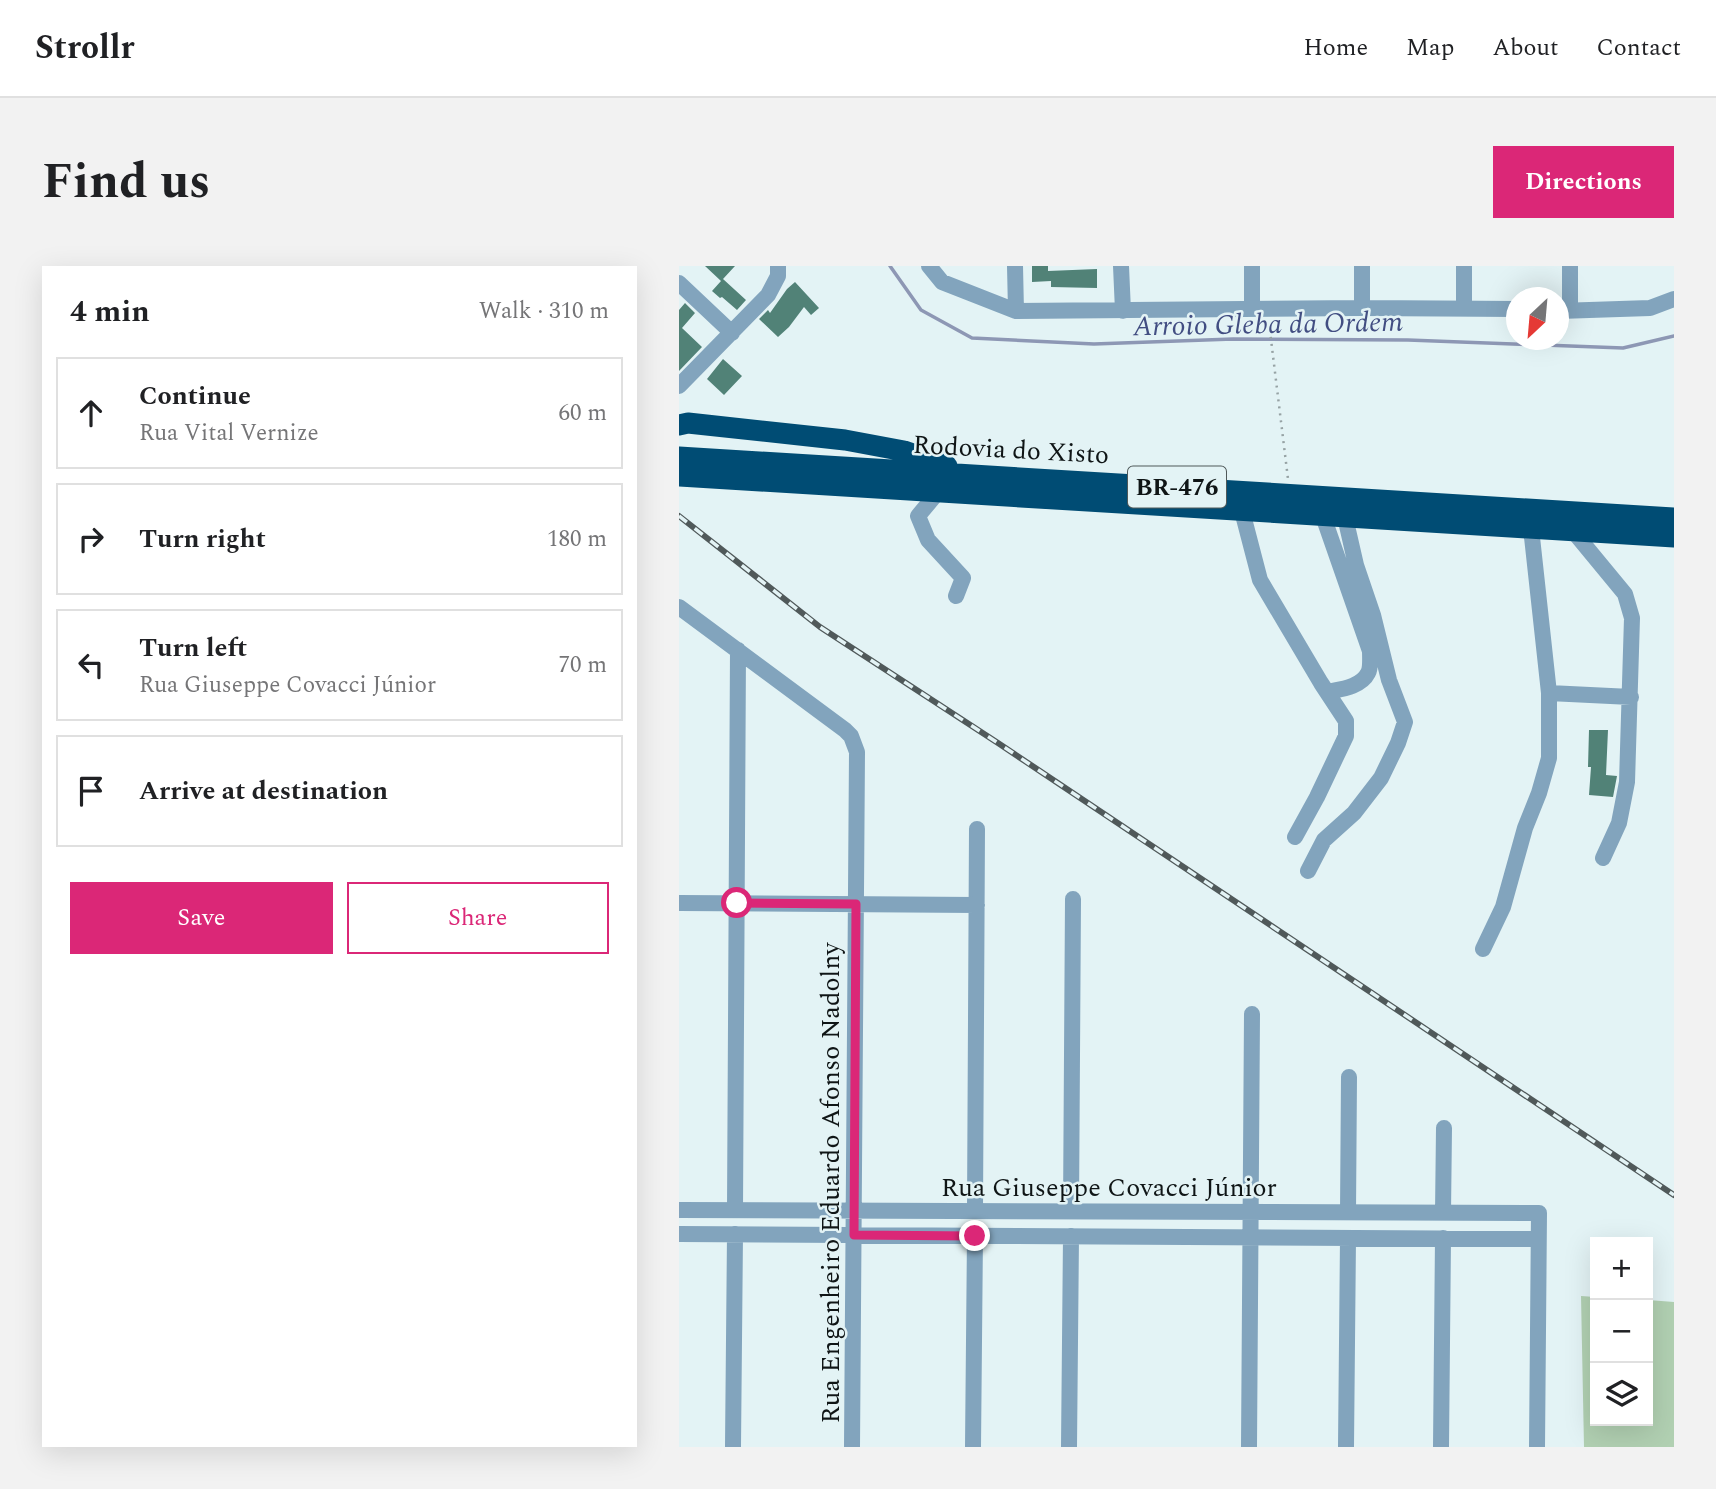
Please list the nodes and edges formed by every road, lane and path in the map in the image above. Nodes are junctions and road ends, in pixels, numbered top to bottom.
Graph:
1 (778, 266) edge
2 (929, 266) edge
3 (1015, 266) edge
4 (1121, 266) edge
5 (1252, 266) edge
6 (1362, 266) edge
7 (1464, 266) edge
8 (1570, 266) edge
9 (679, 283) edge
10 (1567, 287) edge
11 (1674, 299) edge
12 (1361, 308) junction
13 (1464, 308) junction
14 (1252, 309) junction
15 (1506, 309) edge
16 (1016, 311) junction
17 (1123, 311) junction
18 (1569, 311) edge
19 (1268, 318) dead end
20 (732, 333) junction
21 (679, 386) edge
22 (682, 422) edge
23 (679, 457) edge
24 (976, 475) junction
25 (679, 477) edge
26 (938, 492) junction
27 (1290, 494) junction
28 (1242, 511) junction
29 (1323, 516) junction
30 (1345, 517) junction
31 (1674, 518) edge
32 (1531, 528) junction
33 (1573, 531) junction
34 (1674, 537) edge
35 (956, 596) dead end
36 (679, 607) edge
37 (738, 650) junction
38 (1327, 692) junction
39 (1549, 693) junction
40 (1631, 697) junction
41 (977, 829) dead end
42 (1295, 837) dead end
43 (1603, 858) dead end
44 (1308, 871) dead end
45 (1073, 898) dead end
46 (679, 903) edge
47 (737, 903) junction
48 (856, 904) junction
49 (977, 905) junction
50 (1483, 949) dead end
51 (1252, 1014) dead end
52 (1349, 1077) dead end
53 (1444, 1128) dead end
54 (679, 1210) edge
55 (735, 1210) junction
56 (854, 1210) junction
57 (975, 1211) junction
58 (1071, 1211) junction
59 (1251, 1212) junction
60 (1348, 1212) junction
61 (1443, 1213) junction
62 (679, 1234) edge
63 (735, 1234) junction
64 (854, 1235) junction
65 (975, 1236) junction
66 (1071, 1236) junction
67 (1251, 1237) junction
68 (1347, 1238) junction
69 (1443, 1238) junction
70 (1538, 1239) junction
71 (733, 1447) edge
72 (852, 1447) edge
73 (973, 1447) edge
74 (1069, 1447) edge
75 (1249, 1447) edge
76 (1346, 1447) edge
77 (1441, 1447) edge
78 (1537, 1447) edge

1 - 20 street
2 - 16 street
3 - 16 street
4 - 17 street
5 - 14 street
6 - 12 street
7 - 13 street
8 - 10 street
9 - 20 street
11 - 18 street
12 - 13 street
12 - 14 street
13 - 15 street
14 - 17 street
16 - 17 street
19 - 27 path
20 - 21 street
22 - 24 highway
23 - 24 highway, Rodovia do Xisto / BR-476
24 - 27 highway, Rodovia do Xisto / BR-476
25 - 26 highway, Rodovia do Xisto / BR-476
26 - 28 highway, Rodovia do Xisto / BR-476
26 - 35 street
27 - 31 highway, Rodovia do Xisto / BR-476
28 - 29 highway, Rodovia do Xisto / BR-476
28 - 38 street
29 - 30 highway, Rodovia do Xisto / BR-476
29 - 38 street
30 - 32 highway, Rodovia do Xisto / BR-476
30 - 44 street
32 - 33 highway, Rodovia do Xisto / BR-476
32 - 39 street
33 - 34 highway, Rodovia do Xisto / BR-476
33 - 40 street
36 - 37 street
37 - 47 street
37 - 48 street, Rua Engenheiro Eduardo Afonso Nadolny
38 - 42 street
39 - 40 street
39 - 50 street
40 - 43 street
41 - 49 street
45 - 58 street
46 - 47 street
47 - 48 street
47 - 55 street
48 - 49 street
48 - 56 street, Rua Engenheiro Eduardo Afonso Nadolny
49 - 57 street
51 - 59 street
52 - 60 street
53 - 61 street
54 - 55 street, Rua Giuseppe Covacci Júnior
55 - 56 street, Rua Giuseppe Covacci Júnior
56 - 57 street, Rua Giuseppe Covacci Júnior
56 - 64 street, Rua Engenheiro Eduardo Afonso Nadolny
57 - 58 street, Rua Giuseppe Covacci Júnior
58 - 59 street, Rua Giuseppe Covacci Júnior
59 - 60 street, Rua Giuseppe Covacci Júnior
59 - 67 street
60 - 61 street, Rua Giuseppe Covacci Júnior
61 - 70 street, Rua Giuseppe Covacci Júnior
62 - 63 street, Rua Giuseppe Covacci Júnior
63 - 64 street, Rua Giuseppe Covacci Júnior
63 - 71 street
64 - 65 street, Rua Giuseppe Covacci Júnior
64 - 72 street, Rua Engenheiro Eduardo Afonso Nadolny
65 - 66 street, Rua Giuseppe Covacci Júnior
65 - 73 street
66 - 67 street, Rua Giuseppe Covacci Júnior
66 - 74 street
67 - 68 street, Rua Giuseppe Covacci Júnior
67 - 75 street
68 - 69 street, Rua Giuseppe Covacci Júnior
68 - 76 street
69 - 70 street, Rua Giuseppe Covacci Júnior
69 - 77 street
70 - 78 street

